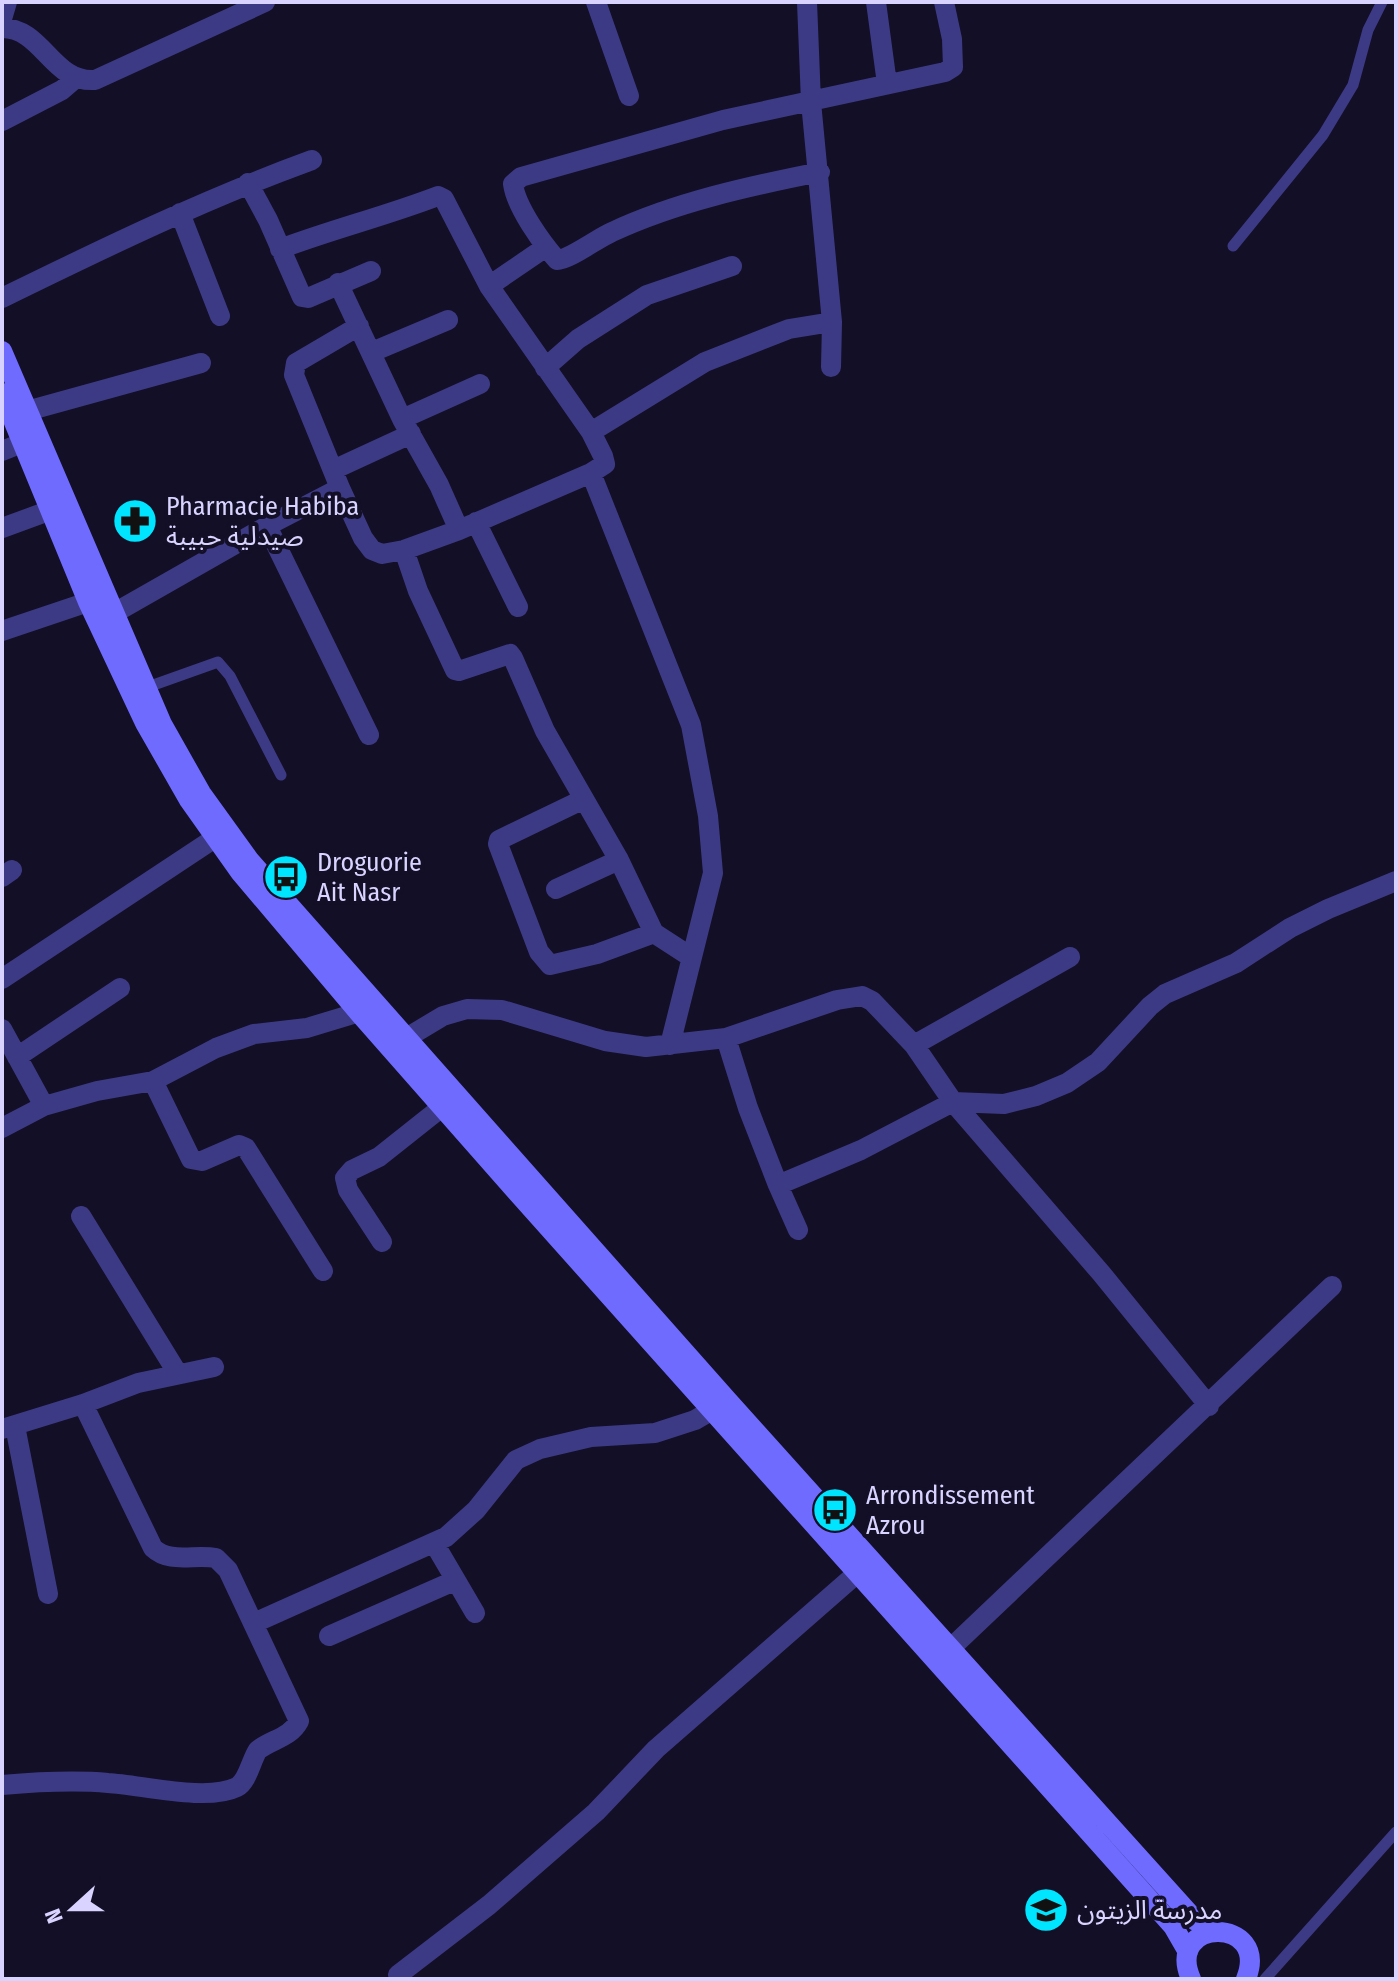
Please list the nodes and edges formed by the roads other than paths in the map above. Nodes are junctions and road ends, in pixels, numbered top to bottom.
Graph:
1 (7, 2) edge
2 (265, 2) edge
3 (596, 2) edge
4 (807, 2) edge
5 (876, 2) edge
6 (944, 2) edge
7 (1382, 2) edge
8 (2, 19) edge
9 (2, 28) edge
10 (76, 78) junction
11 (887, 84) junction
12 (629, 96) dead end
13 (811, 102) junction
14 (2, 121) edge
15 (312, 160) dead end
16 (820, 172) junction
17 (248, 183) junction
18 (180, 213) junction
19 (1233, 246) dead end
20 (546, 247) junction
21 (280, 249) junction
22 (732, 266) dead end
23 (371, 271) dead end
24 (338, 283) junction
25 (489, 286) junction
26 (2, 298) edge
27 (220, 316) dead end
28 (448, 320) dead end
29 (832, 322) junction
30 (359, 326) junction
31 (2, 351) edge
32 (372, 352) junction
33 (201, 363) dead end
34 (831, 367) dead end
35 (545, 368) junction
36 (480, 384) dead end
37 (2, 393) edge
38 (27, 411) junction
39 (407, 427) junction
40 (591, 432) junction
41 (22, 443) junction
42 (2, 451) edge
43 (591, 473) junction
44 (336, 479) junction
45 (51, 510) junction
46 (267, 526) junction
47 (467, 526) junction
48 (2, 528) edge
49 (404, 550) junction
50 (88, 602) junction
51 (518, 607) dead end
52 (106, 618) junction
53 (2, 631) edge
54 (145, 688) junction
55 (369, 735) dead end
56 (281, 775) dead end
57 (584, 799) junction
58 (215, 838) junction
59 (619, 860) junction
60 (1396, 881) edge
61 (556, 889) dead end
62 (654, 933) junction
63 (691, 957) junction
64 (1070, 957) dead end
65 (2, 979) edge
66 (120, 988) dead end
67 (368, 1010) junction
68 (2, 1029) edge
69 (726, 1038) junction
70 (398, 1044) junction
71 (670, 1045) junction
72 (914, 1045) junction
73 (17, 1057) junction
74 (153, 1081) junction
75 (953, 1102) junction
76 (44, 1106) junction
77 (442, 1107) junction
78 (2, 1128) edge
79 (778, 1185) junction
80 (81, 1216) dead end
81 (798, 1230) dead end
82 (382, 1242) dead end
83 (323, 1271) dead end
84 (1332, 1286) dead end
85 (214, 1367) dead end
86 (178, 1374) junction
87 (83, 1404) junction
88 (720, 1406) junction
89 (1209, 1406) junction
90 (8, 1428) edge
91 (434, 1543) junction
92 (864, 1567) junction
93 (454, 1581) junction
94 (48, 1594) dead end
95 (475, 1613) dead end
96 (254, 1623) junction
97 (329, 1636) dead end
98 (951, 1648) junction
99 (1036, 1759) junction
100 (2, 1785) edge
101 (1396, 1832) edge
102 (1214, 1931) junction
103 (1188, 1952) junction
104 (398, 1975) dead end
105 (1256, 1975) edge
106 (1191, 1979) edge

1 - 8 street
2 - 10 street
3 - 12 street
4 - 13 street
5 - 11 street
6 - 11 street
7 - 19 lane
9 - 10 street
10 - 14 street
11 - 13 street
13 - 16 street
13 - 20 street
15 - 17 street
16 - 20 street
16 - 29 street
17 - 18 street
17 - 21 street
18 - 26 street
18 - 27 street
20 - 25 street
21 - 24 street
21 - 25 street
22 - 35 street
23 - 24 street
24 - 30 street
25 - 35 street
28 - 32 street
29 - 34 street
29 - 40 street
30 - 32 street
30 - 44 street
31 - 38 main road
32 - 39 street
33 - 38 street
35 - 40 street
36 - 39 street
37 - 41 main road
38 - 52 main road
39 - 44 street
39 - 47 street
40 - 43 street
41 - 42 street
41 - 45 main road
43 - 47 street
43 - 63 street
44 - 46 street
44 - 49 street
45 - 48 street
45 - 50 main road
46 - 52 street
46 - 55 street
47 - 49 street
47 - 51 street
49 - 57 street
50 - 52 main road
50 - 53 street
52 - 54 main road
52 - 58 main road
54 - 56 lane
54 - 67 main road
57 - 59 street
57 - 62 street
58 - 65 street
58 - 67 main road
59 - 61 street
59 - 62 street
60 - 75 street
62 - 63 street
63 - 71 street
64 - 72 street
66 - 73 street
67 - 70 main road
67 - 74 street
68 - 73 street
69 - 71 street
69 - 72 street
69 - 79 street
70 - 71 street
70 - 77 main road
70 - 88 main road
72 - 75 street
73 - 76 street
74 - 76 street
74 - 83 street
75 - 79 street
75 - 89 street
76 - 78 street
77 - 82 street
77 - 88 main road
79 - 81 street
80 - 86 street
84 - 89 street
85 - 86 street
86 - 87 street
87 - 90 street
87 - 96 street
88 - 91 street
88 - 92 main road
89 - 98 street
90 - 94 street
91 - 93 street
91 - 96 street
92 - 98 main road
92 - 99 main road
92 - 104 street
93 - 95 street
93 - 97 street
96 - 100 street
98 - 99 main road
99 - 102 main road
99 - 103 main road
101 - 105 lane
102 - 103 main road
102 - 105 main road
103 - 106 main road

